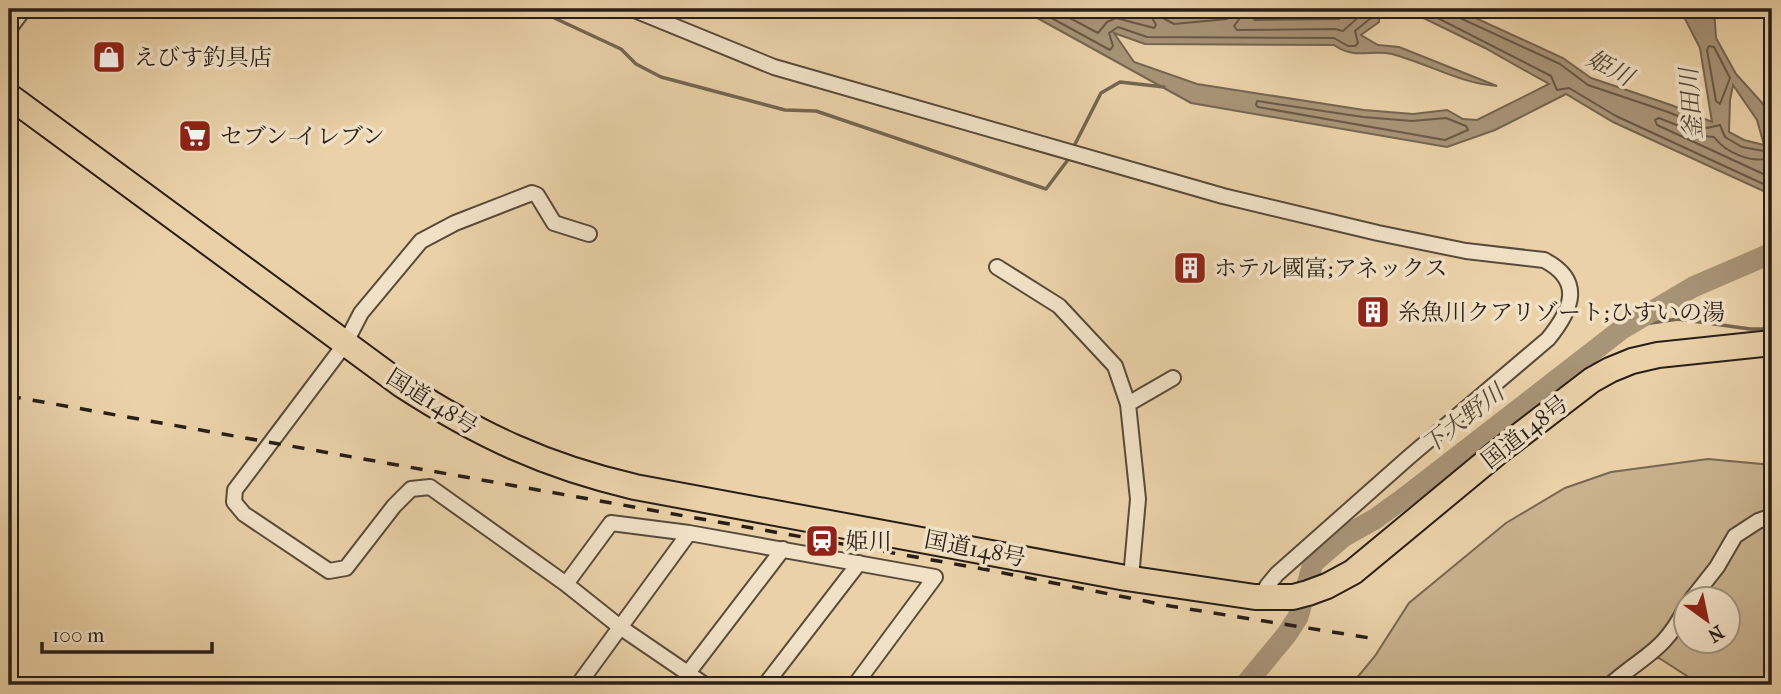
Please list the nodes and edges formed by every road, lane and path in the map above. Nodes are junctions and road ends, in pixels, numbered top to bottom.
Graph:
1 (24, 9) edge
2 (632, 9) edge
3 (9, 29) edge
4 (9, 96) edge
5 (589, 234) dead end
6 (997, 267) dead end
7 (1772, 343) edge
8 (345, 344) junction
9 (1173, 378) dead end
10 (1128, 404) junction
11 (1772, 516) edge
12 (690, 533) junction
13 (783, 549) junction
14 (859, 563) junction
15 (1131, 578) junction
16 (566, 584) junction
17 (1702, 586) edge
18 (1268, 598) junction
19 (620, 626) junction
20 (1672, 632) edge
21 (688, 673) junction
22 (578, 685) edge
23 (705, 685) edge
24 (765, 685) edge
25 (855, 685) edge
26 (1610, 685) edge

1 - 3 street
2 - 18 street
4 - 8 highway, 国道148号
5 - 8 street
6 - 10 street
7 - 18 highway, 国道148号
8 - 15 highway, 国道148号
8 - 16 street
9 - 10 street
10 - 15 street
11 - 17 street
12 - 13 street
12 - 16 street
12 - 19 street
13 - 14 street
13 - 21 street
14 - 24 street
14 - 25 street
15 - 18 highway, 国道148号
16 - 19 street
19 - 21 street
19 - 22 street
20 - 26 street
21 - 23 street

